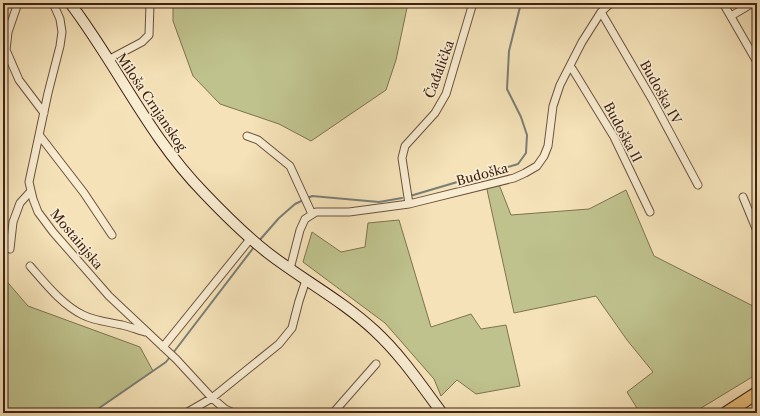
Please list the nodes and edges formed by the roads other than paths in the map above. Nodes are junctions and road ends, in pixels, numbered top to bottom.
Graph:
1 (18, 3) edge
2 (53, 3) edge
3 (70, 3) edge
4 (150, 3) edge
5 (473, 3) edge
6 (611, 3) edge
7 (723, 3) edge
8 (753, 3) edge
9 (601, 12) junction
10 (731, 16) junction
11 (108, 60) junction
12 (757, 62) edge
13 (570, 66) junction
14 (44, 113) junction
15 (40, 136) junction
16 (247, 136) dead end
17 (698, 184) dead end
18 (30, 192) junction
19 (743, 197) dead end
20 (409, 204) junction
21 (650, 212) dead end
22 (312, 214) junction
23 (757, 231) edge
24 (112, 235) dead end
25 (252, 240) junction
26 (10, 249) dead end
27 (30, 266) dead end
28 (290, 269) junction
29 (306, 280) junction
30 (148, 333) junction
31 (164, 348) junction
32 (376, 364) dead end
33 (757, 393) edge
34 (212, 398) junction
35 (186, 413) edge
36 (234, 413) edge
37 (333, 413) edge
38 (442, 413) edge
39 (726, 413) edge

1 - 14 street
2 - 14 street, Mostainjska
3 - 11 main road, Miloša Crnjanskog
4 - 11 street
5 - 20 street, Čađalička
6 - 9 street, Budoška
7 - 10 street
8 - 10 street
9 - 13 street, Budoška
9 - 17 street, Budoška IV
10 - 12 street
11 - 25 main road, Miloša Crnjanskog
13 - 20 street, Budoška
13 - 21 street, Budoška II
14 - 15 street, Mostainjska
15 - 18 street, Mostainjska
15 - 24 street
16 - 22 street
18 - 26 street
18 - 30 street, Mostainjska
19 - 23 street
20 - 22 street, Budoška
22 - 28 street
25 - 28 main road, Miloša Crnjanskog
25 - 31 street
27 - 30 street
28 - 29 main road
29 - 34 street
29 - 38 main road
30 - 31 street, Mostainjska
31 - 34 street, Mostainjska
32 - 37 street
33 - 39 main road
34 - 35 street
34 - 36 street

